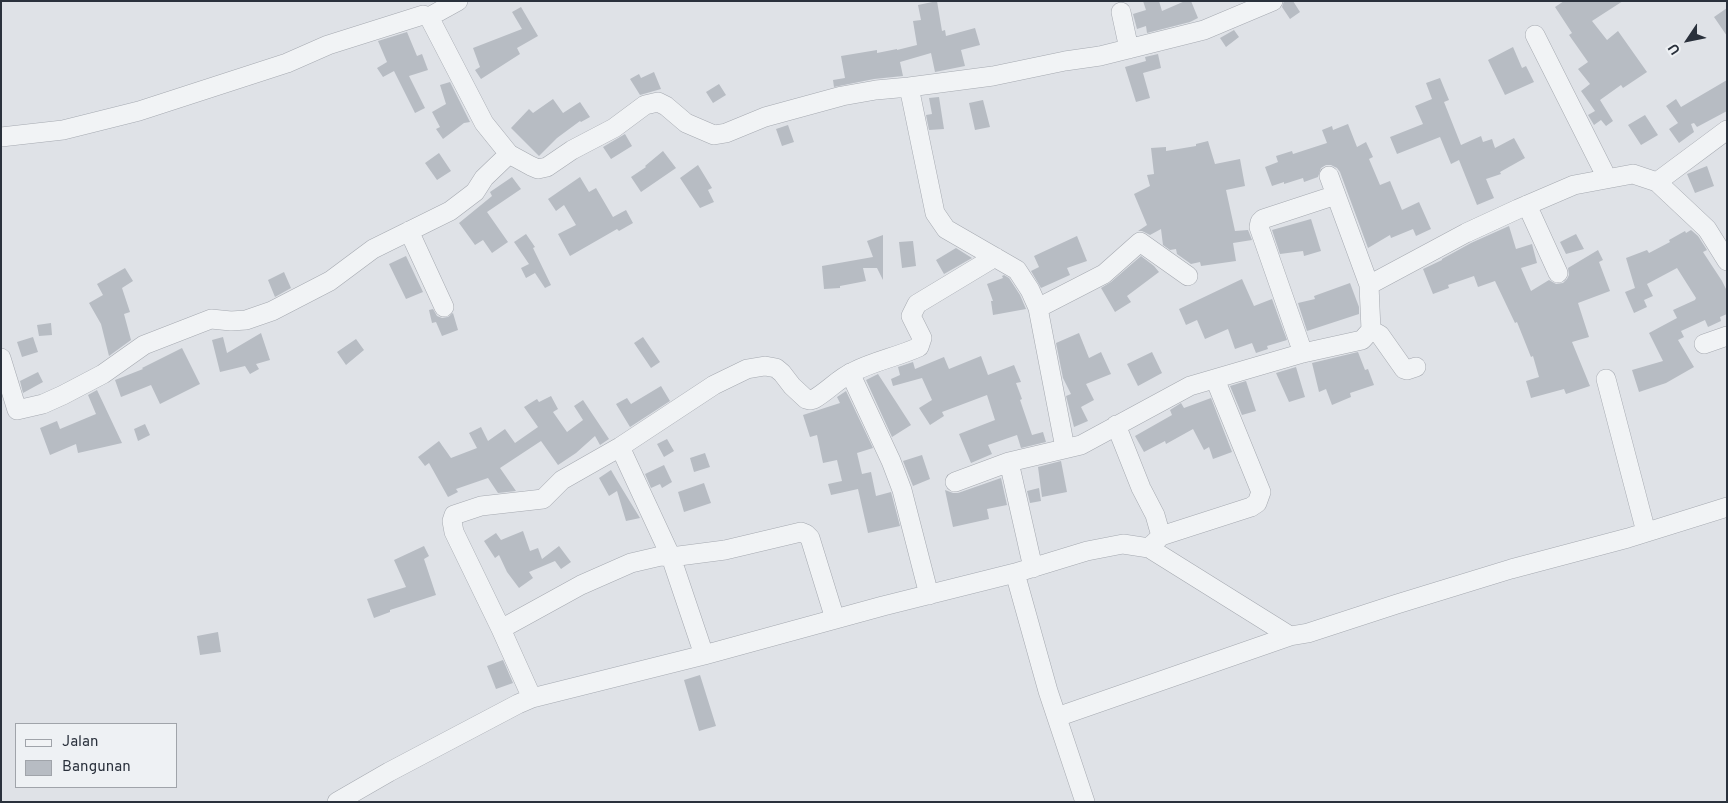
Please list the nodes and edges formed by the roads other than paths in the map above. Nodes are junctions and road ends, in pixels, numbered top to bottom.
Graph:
1 (458, 1) edge
2 (1272, 1) edge
3 (1121, 12) dead end
4 (430, 16) junction
5 (1536, 35) dead end
6 (1129, 49) junction
7 (910, 87) junction
8 (1727, 130) edge
9 (1, 137) edge
10 (509, 154) junction
11 (1329, 176) dead end
12 (1607, 178) junction
13 (1657, 182) junction
14 (1336, 195) junction
15 (1527, 205) junction
16 (409, 231) junction
17 (995, 257) junction
18 (1727, 261) edge
19 (1558, 273) dead end
20 (1188, 276) dead end
21 (1369, 285) junction
22 (444, 308) dead end
23 (1038, 308) junction
24 (1371, 330) junction
25 (1727, 336) edge
26 (1704, 344) dead end
27 (1303, 353) junction
28 (1, 358) edge
29 (1416, 367) dead end
30 (850, 373) junction
31 (1215, 379) junction
32 (1606, 379) dead end
33 (9, 412) edge
34 (1116, 425) junction
35 (620, 447) junction
36 (1065, 448) junction
37 (1009, 462) junction
38 (955, 482) dead end
39 (1727, 507) edge
40 (1646, 532) junction
41 (1155, 542) junction
42 (671, 557) junction
43 (1024, 571) junction
44 (929, 595) junction
45 (835, 619) junction
46 (501, 629) junction
47 (1290, 636) junction
48 (704, 655) junction
49 (532, 698) junction
50 (1057, 717) junction
51 (337, 802) edge
52 (1085, 802) edge

1 - 4 street
2 - 6 street
3 - 6 street
4 - 9 street
4 - 10 street
5 - 12 street
6 - 7 street
7 - 10 street
7 - 17 street
8 - 13 street
10 - 16 street
11 - 14 street
12 - 13 street
12 - 15 street
13 - 18 street
14 - 21 street
14 - 27 street
15 - 19 street
15 - 21 street
16 - 22 street
16 - 33 street
17 - 23 street
17 - 30 street
20 - 23 street
21 - 24 street
23 - 36 street
24 - 27 street
24 - 29 street
25 - 26 street
27 - 31 street
28 - 33 street
30 - 35 street
30 - 44 street
31 - 34 street
31 - 41 street
32 - 40 street
34 - 36 street
34 - 41 street
35 - 42 street
35 - 46 street
36 - 37 street
37 - 38 street
37 - 43 street
39 - 40 street
40 - 47 street
41 - 43 street
41 - 47 street
42 - 45 street
42 - 46 street
42 - 48 street
43 - 44 street
43 - 50 street
44 - 45 street
45 - 48 street
46 - 49 street
47 - 50 street
48 - 49 street
49 - 51 street
50 - 52 street

